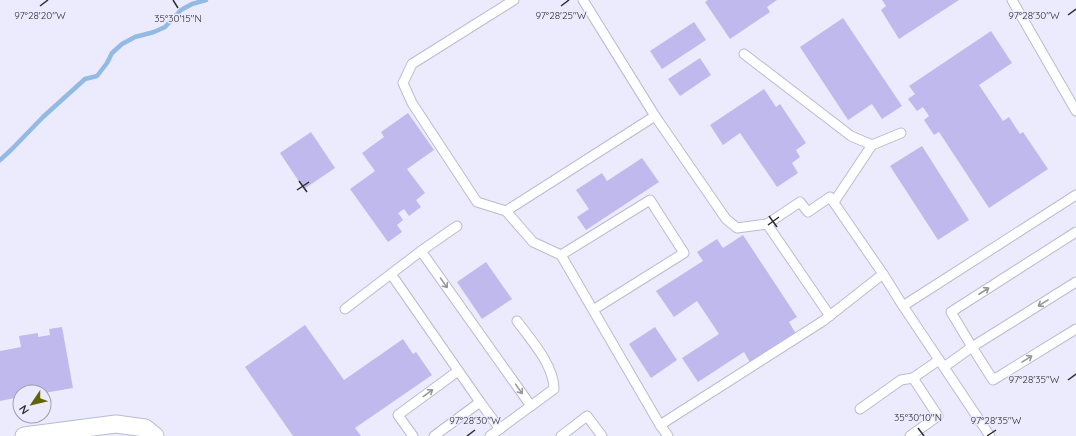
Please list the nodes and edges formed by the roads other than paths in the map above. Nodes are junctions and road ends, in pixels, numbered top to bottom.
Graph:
1 (514, 0) edge
2 (583, 0) edge
3 (1012, 0) edge
4 (744, 54) dead end
5 (1076, 111) edge
6 (655, 116) junction
7 (901, 133) dead end
8 (872, 145) junction
9 (1076, 195) edge
10 (834, 202) junction
11 (506, 211) junction
12 (767, 224) junction
13 (457, 226) dead end
14 (1076, 232) edge
15 (421, 251) junction
16 (561, 255) junction
17 (391, 274) junction
18 (883, 274) junction
19 (1076, 282) edge
20 (903, 306) junction
21 (345, 309) dead end
22 (593, 310) junction
23 (830, 316) junction
24 (517, 321) dead end
25 (1076, 329) edge
26 (972, 347) junction
27 (942, 363) junction
28 (458, 371) junction
29 (913, 378) junction
30 (480, 402) junction
31 (531, 406) junction
32 (860, 409) dead end
33 (660, 425) junction
34 (500, 429) junction
35 (24, 436) edge
36 (155, 436) edge
37 (413, 436) edge
38 (434, 436) edge
39 (490, 436) edge
40 (561, 436) edge
41 (602, 436) edge
42 (668, 436) edge
43 (910, 436) edge
44 (990, 436) edge

1 - 11 lane
2 - 6 lane
3 - 5 lane
4 - 8 lane
6 - 11 lane
6 - 12 lane
7 - 8 lane
8 - 10 lane
9 - 20 lane
10 - 12 lane
10 - 18 lane
11 - 16 lane
12 - 23 lane
13 - 15 lane
26 -> 14 lane
15 - 17 lane
15 -> 31 lane
16 - 22 lane
16 - 22 lane
17 - 21 lane
17 - 28 lane
18 - 20 lane
18 - 23 lane
19 -> 26 lane
20 - 27 lane
22 - 33 lane
23 - 33 lane
24 - 31 lane
26 -> 25 lane
26 - 27 lane
27 - 29 lane
27 - 44 lane
28 - 30 lane
37 -> 28 lane
29 - 32 lane
29 - 43 lane
30 - 34 lane
30 - 38 lane
31 - 34 lane
33 - 42 lane
34 - 39 lane
35 - 36 street
40 - 41 lane

